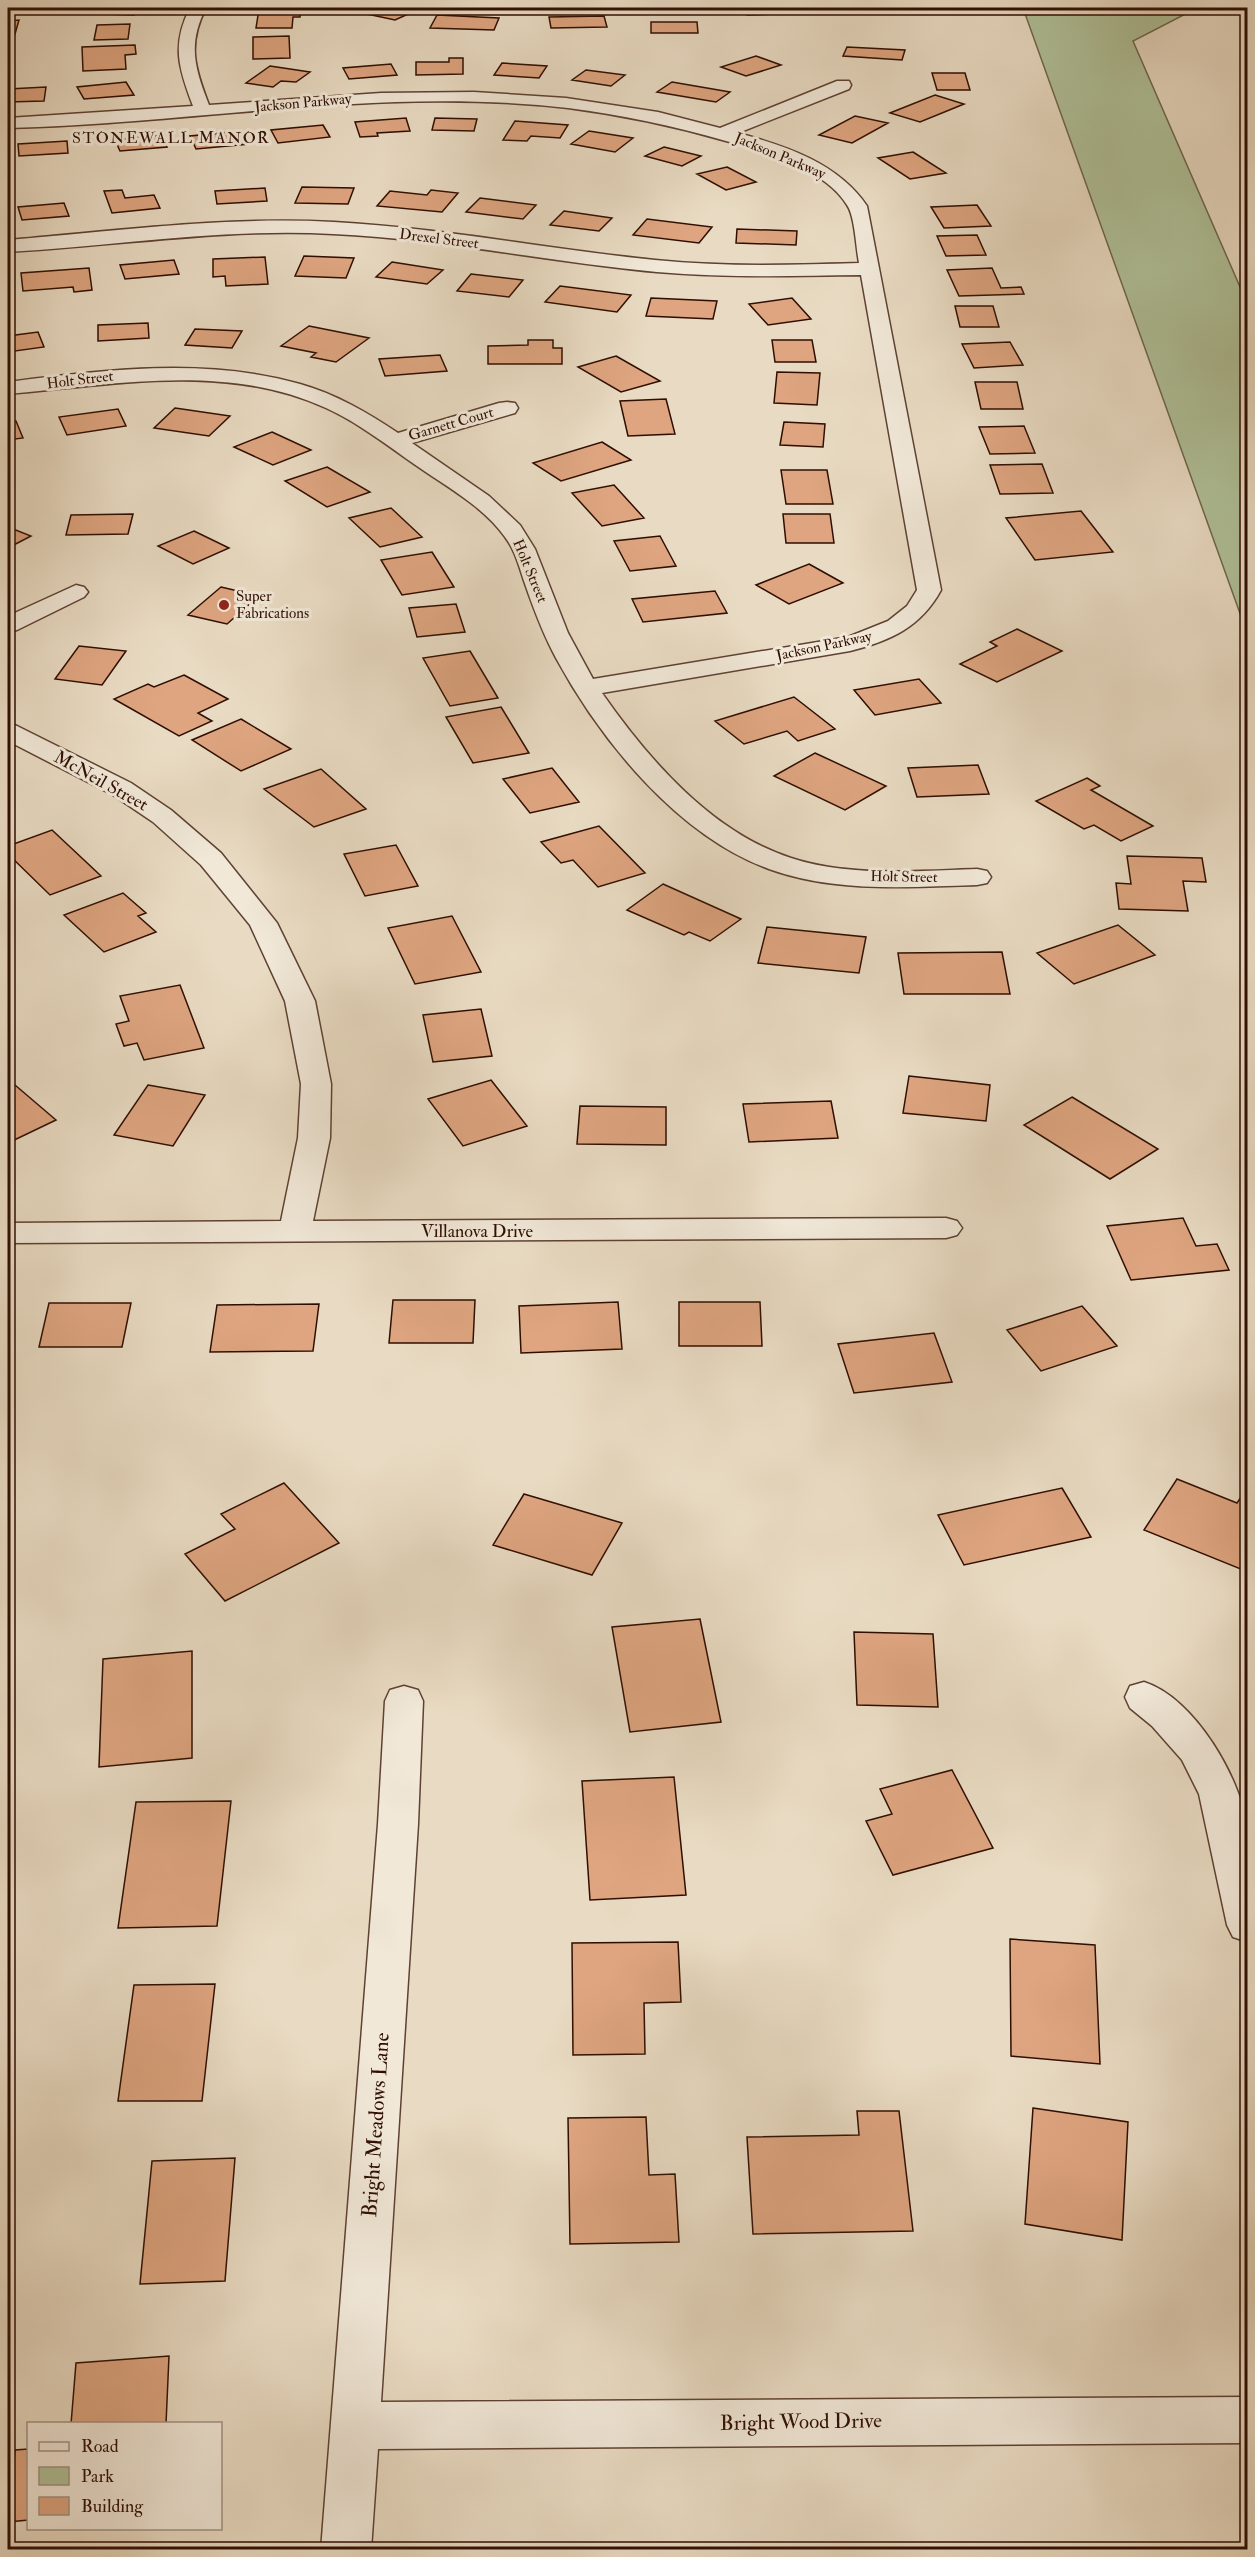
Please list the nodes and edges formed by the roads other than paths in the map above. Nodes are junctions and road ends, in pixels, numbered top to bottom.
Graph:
1 (198, 8) edge
2 (843, 85) dead end
3 (203, 111) junction
4 (8, 123) edge
5 (723, 133) junction
6 (8, 246) edge
7 (870, 269) junction
8 (8, 388) edge
9 (507, 408) dead end
10 (395, 441) junction
11 (76, 592) dead end
12 (8, 625) edge
13 (586, 688) junction
14 (8, 731) edge
15 (977, 877) dead end
16 (946, 1228) dead end
17 (295, 1232) junction
18 (8, 1233) edge
19 (1144, 1697) dead end
20 (404, 1701) dead end
21 (1248, 1925) edge
22 (1248, 2420) edge
23 (355, 2426) junction
24 (346, 2550) edge

1 - 3 street
2 - 5 street
3 - 4 street, Jackson Parkway
3 - 5 street, Jackson Parkway
5 - 7 street, Jackson Parkway
6 - 7 street, Drexel Street
7 - 13 street, Jackson Parkway
8 - 10 street, Holt Street
9 - 10 street, Garnett Court
10 - 13 street, Holt Street
11 - 12 street
13 - 15 street, Holt Street
14 - 17 street, McNeil Street
16 - 17 street, Villanova Drive
17 - 18 street, Villanova Drive
19 - 21 street
20 - 23 street, Bright Meadows Lane
22 - 23 street, Bright Wood Drive
23 - 24 street, Bright Meadows Lane

